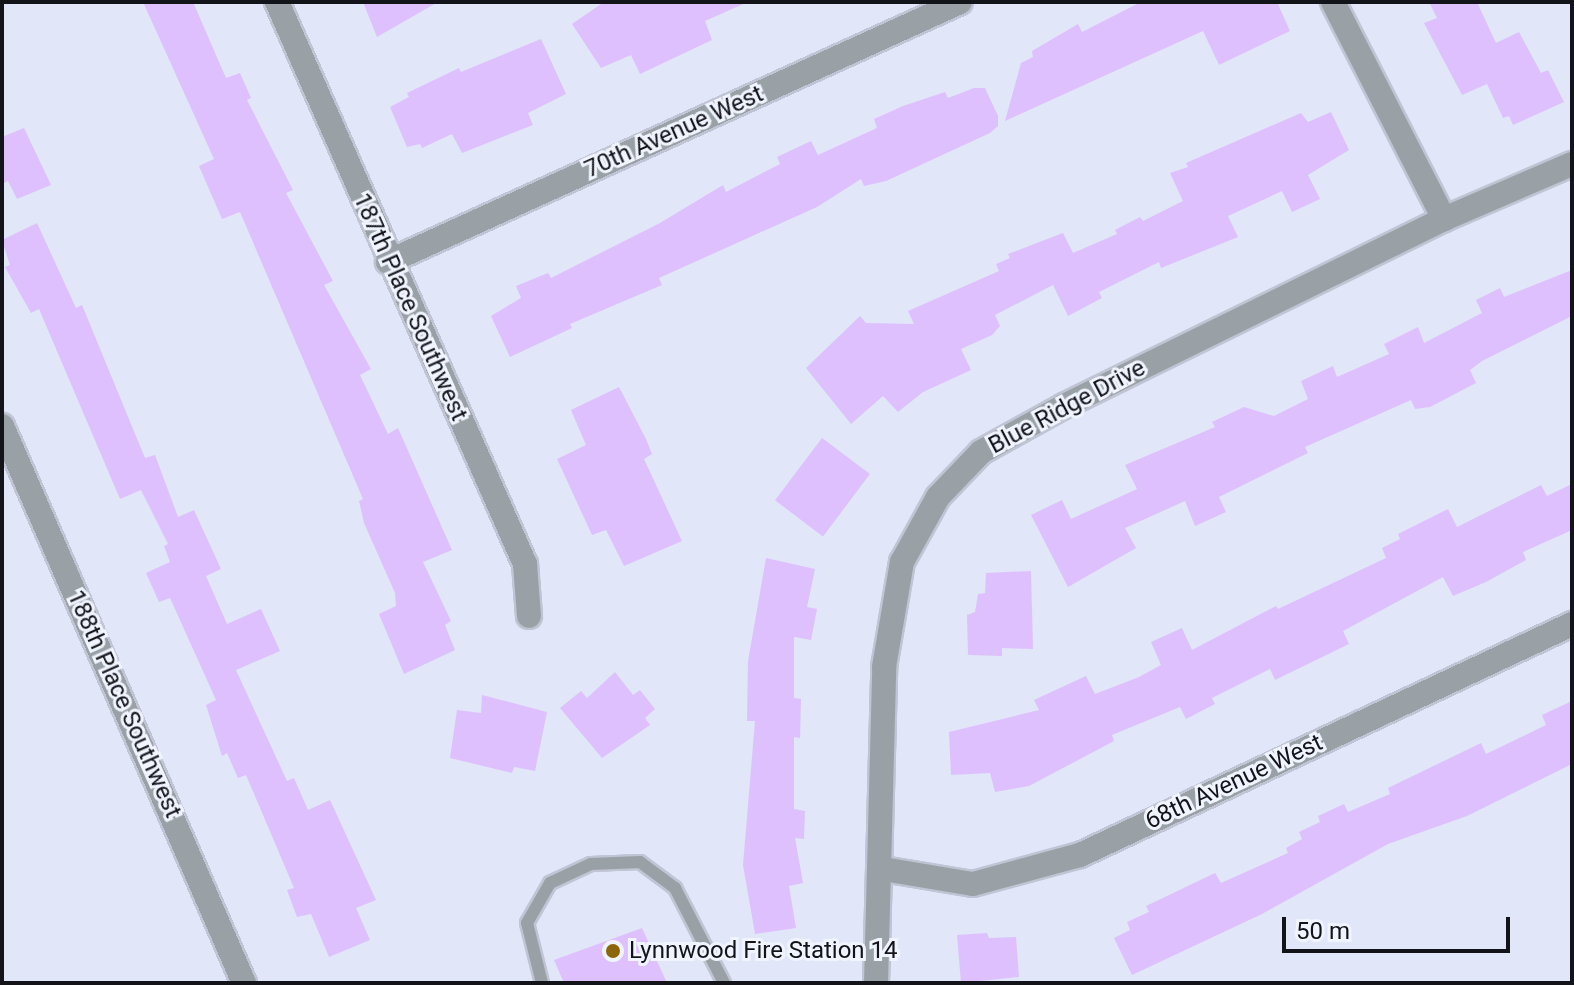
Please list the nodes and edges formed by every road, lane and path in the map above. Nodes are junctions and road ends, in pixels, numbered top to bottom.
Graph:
1 (277, 2) edge
2 (960, 2) edge
3 (1333, 2) edge
4 (1572, 164) edge
5 (1444, 219) junction
6 (388, 262) junction
7 (2, 426) edge
8 (529, 616) dead end
9 (1572, 624) edge
10 (883, 869) junction
11 (244, 983) edge
12 (542, 983) edge
13 (724, 983) edge
14 (876, 983) edge

1 - 6 street, 187th Place Southwest
2 - 6 street, 70th Avenue West
3 - 5 street
4 - 5 street, Blue Ridge Drive
5 - 10 street, Blue Ridge Drive
6 - 8 street, 187th Place Southwest
7 - 11 street, 188th Place Southwest
9 - 10 street, 68th Avenue West
10 - 14 street, Blue Ridge Drive
12 - 13 lane

